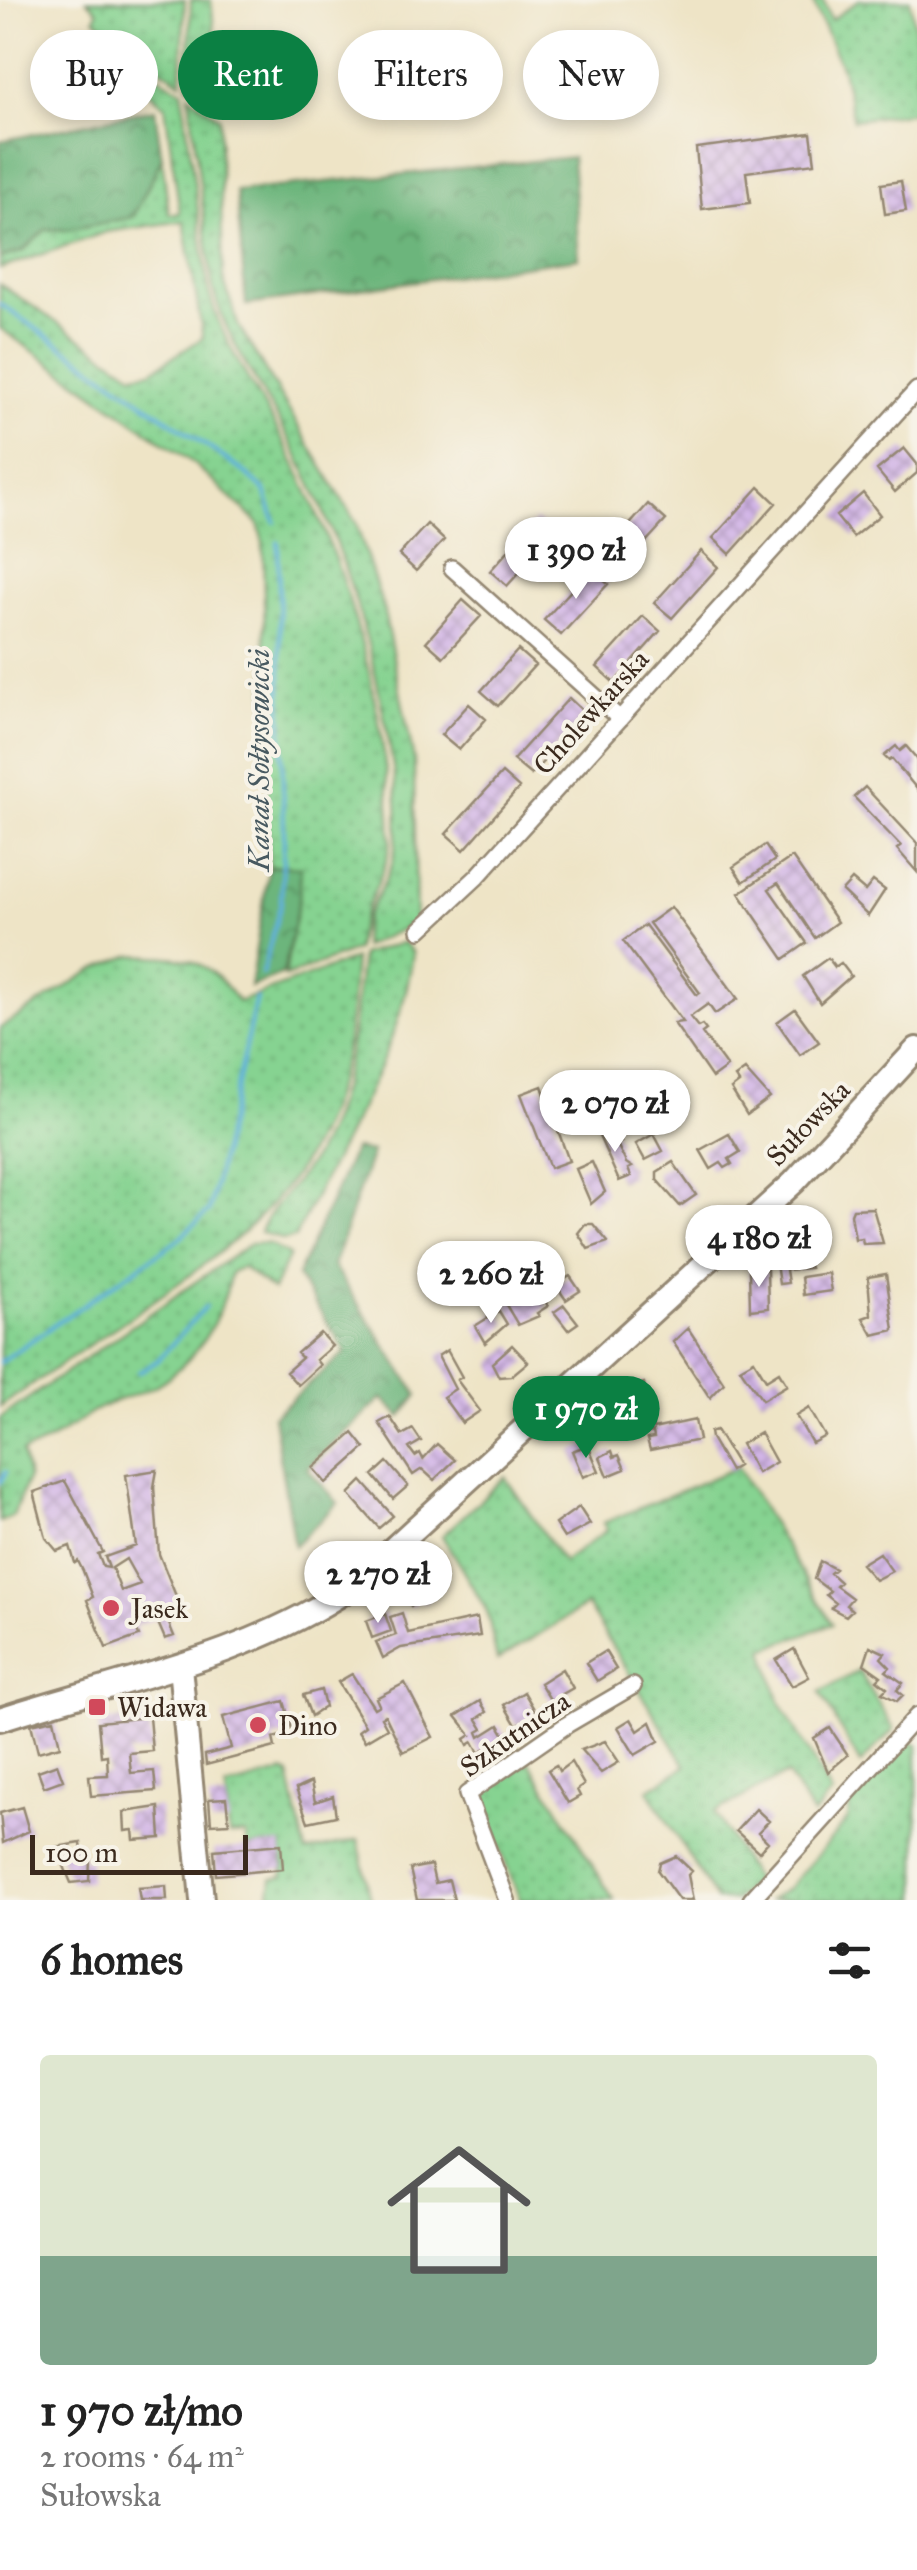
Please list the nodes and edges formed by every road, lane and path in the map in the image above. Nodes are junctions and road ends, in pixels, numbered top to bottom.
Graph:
1 (917, 390) edge
2 (452, 568) dead end
3 (620, 719) junction
4 (420, 930) dead end
5 (917, 1049) edge
6 (180, 1666) junction
7 (634, 1686) dead end
8 (917, 1716) edge
9 (0, 1719) edge
10 (202, 1900) edge
11 (507, 1900) edge
12 (751, 1900) edge

1 - 3 street, Cholewkarska
2 - 3 street
3 - 4 street, Cholewkarska
5 - 6 main road, Sułowska
6 - 9 main road, Sułowska
6 - 10 main road
7 - 11 street, Szkutnicza
8 - 12 street

